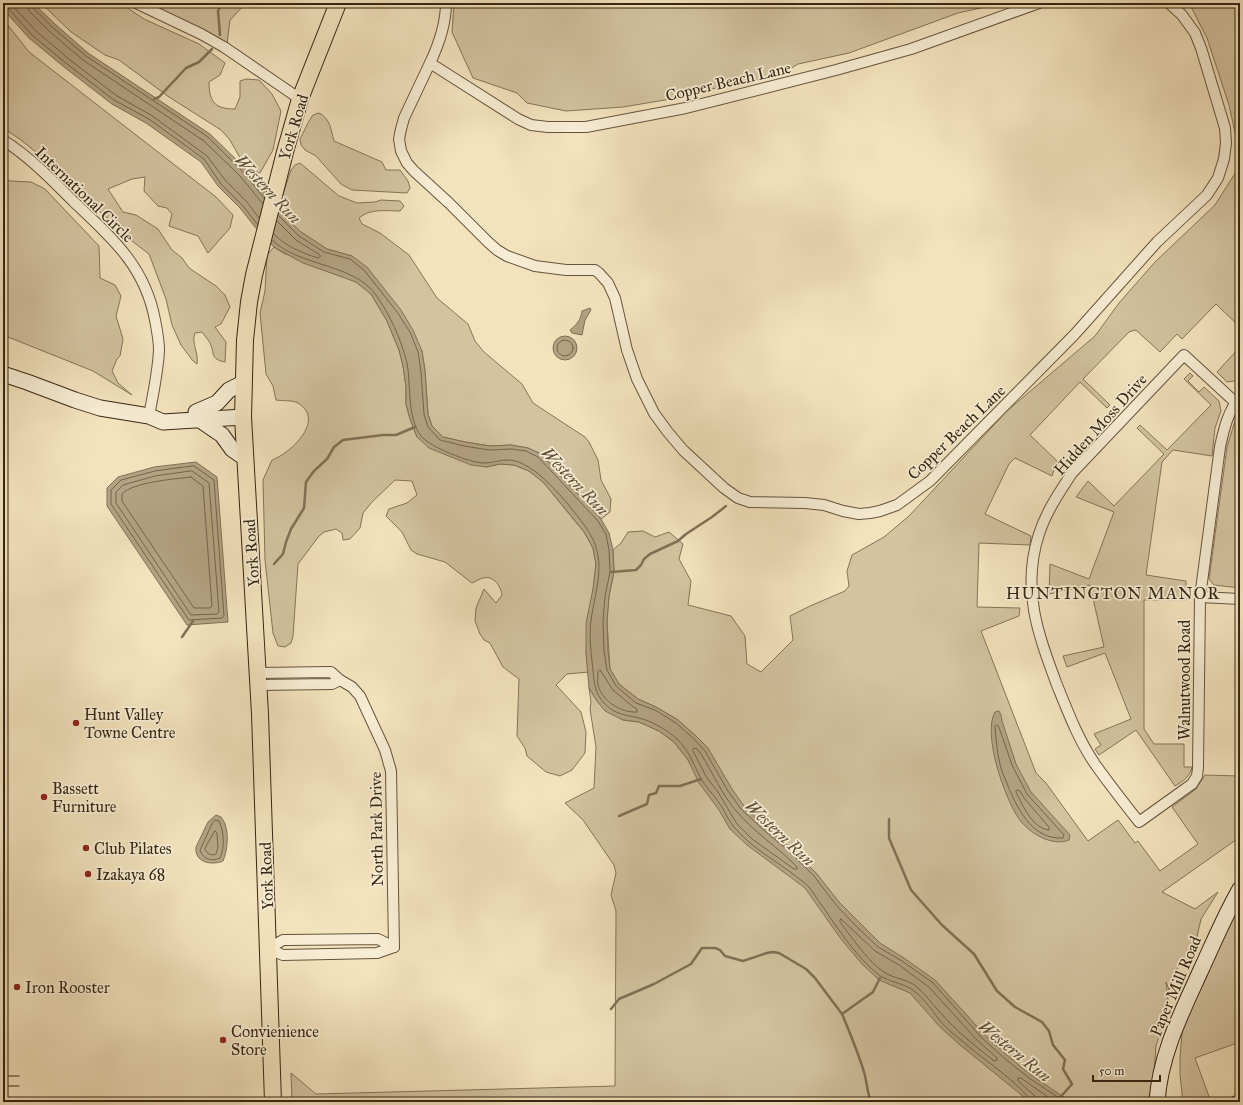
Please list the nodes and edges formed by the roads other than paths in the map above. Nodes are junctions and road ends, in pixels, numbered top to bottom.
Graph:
1 (136, 3) edge
2 (446, 3) edge
3 (1040, 3) edge
4 (1170, 3) edge
5 (338, 7) edge
6 (430, 63) junction
7 (300, 99) junction
8 (3, 140) edge
9 (3, 374) edge
10 (243, 383) junction
11 (1238, 399) edge
12 (243, 413) junction
13 (149, 416) junction
14 (198, 416) junction
15 (245, 458) junction
16 (1200, 596) junction
17 (1240, 600) edge
18 (258, 679) junction
19 (1139, 822) joint
20 (1240, 889) edge
21 (394, 947) junction
22 (268, 949) junction
23 (1240, 1100) edge
24 (273, 1102) edge
25 (1157, 1102) edge
26 (1234, 1102) edge

1 - 7 street
2 - 6 street, Copper Beach Lane
3 - 6 street, Copper Beach Lane
4 - 6 street, Copper Beach Lane
5 - 7 main road, York Road
7 - 10 main road, York Road
8 - 13 street, International Circle
9 - 13 main road
10 - 12 main road, York Road
10 - 14 main road
11 - 16 street, Walnutwood Road
11 - 19 street, Hidden Moss Drive
12 - 14 main road
12 - 15 main road, York Road
13 - 14 main road
14 - 15 main road
15 - 18 main road, York Road
16 - 17 street
16 - 19 street, Walnutwood Road
18 - 21 street, North Park Drive
18 - 22 main road, York Road
20 - 25 main road, Paper Mill Road
21 - 22 street
21 - 22 street
22 - 24 main road, York Road
23 - 26 street

